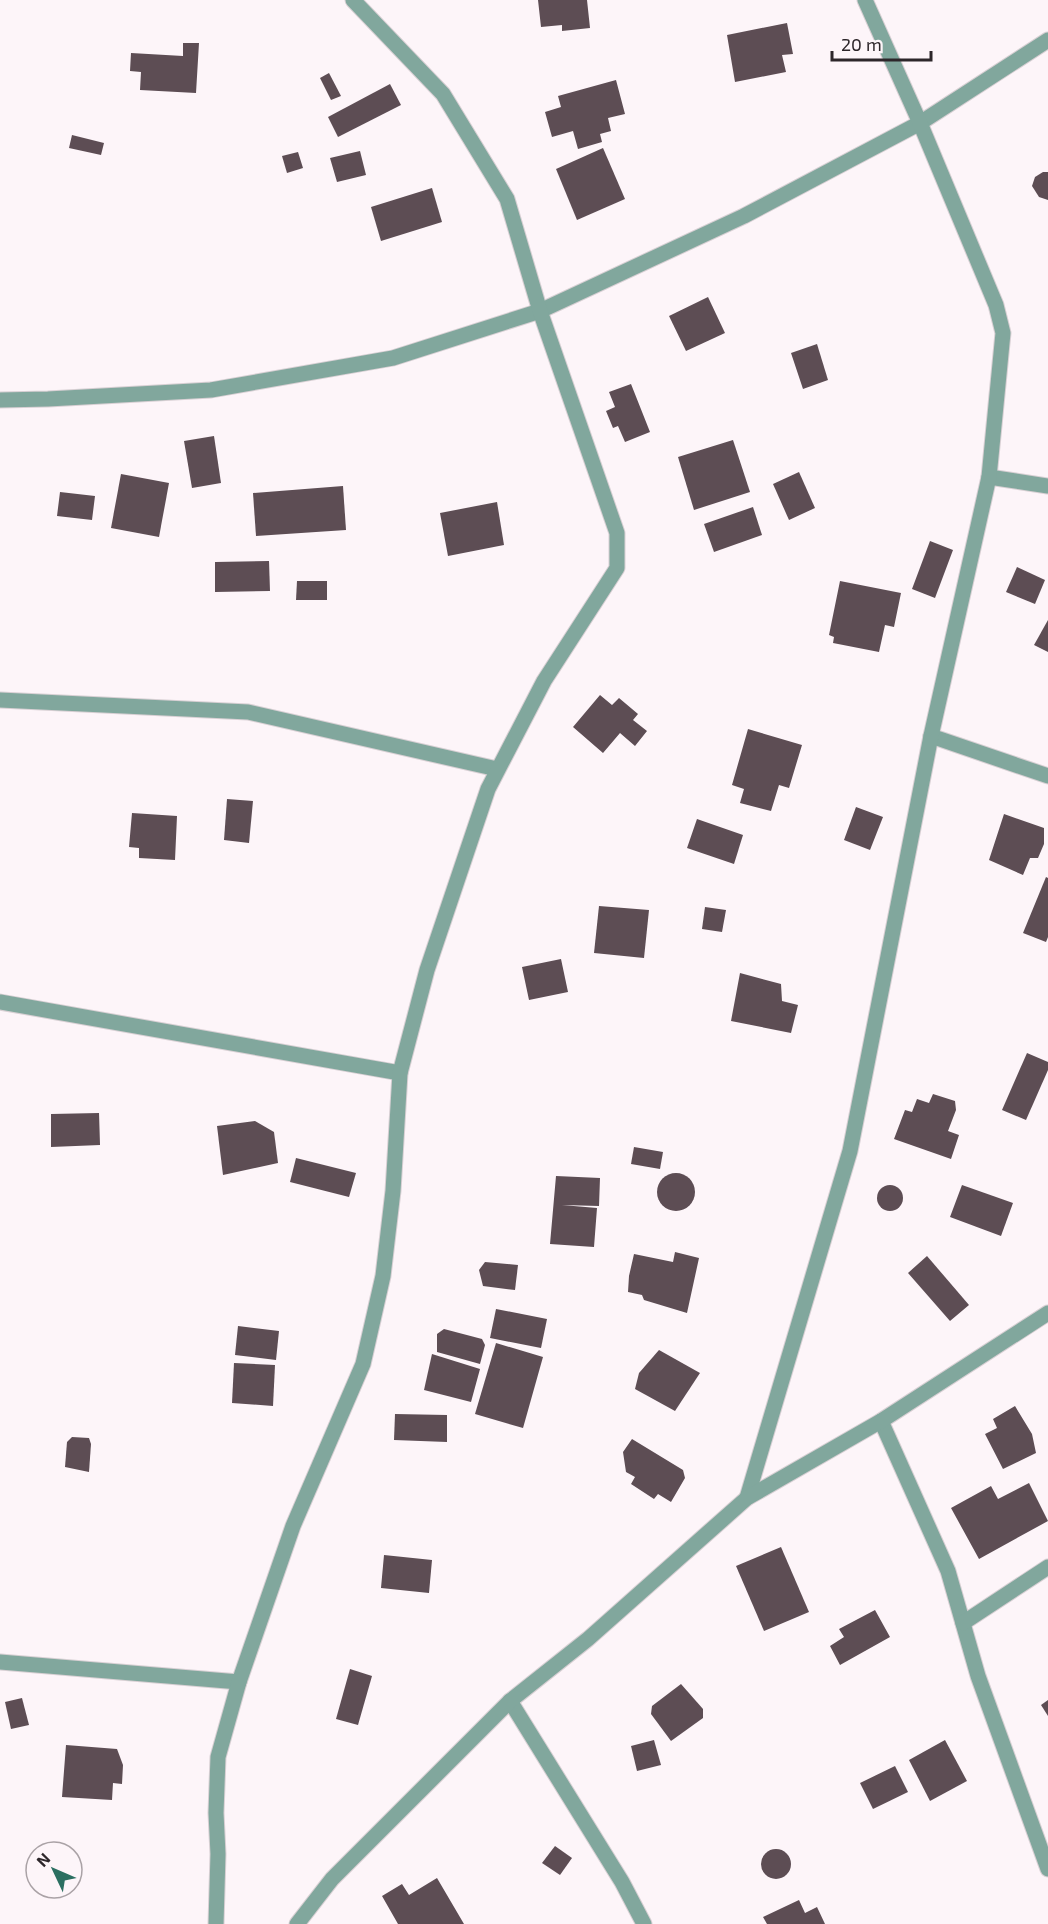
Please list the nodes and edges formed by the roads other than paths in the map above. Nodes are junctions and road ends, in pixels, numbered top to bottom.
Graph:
1 (353, 0) edge
2 (865, 0) edge
3 (1048, 40) edge
4 (920, 123) junction
5 (540, 311) junction
6 (0, 400) edge
7 (989, 477) junction
8 (1048, 486) edge
9 (0, 700) edge
10 (931, 736) junction
11 (497, 769) junction
12 (1048, 776) edge
13 (0, 1002) edge
14 (400, 1072) junction
15 (1048, 1313) edge
16 (881, 1421) junction
17 (747, 1498) junction
18 (1048, 1568) edge
19 (963, 1623) junction
20 (0, 1662) edge
21 (239, 1682) junction
22 (510, 1701) junction
23 (1048, 1869) edge
24 (216, 1924) edge
25 (297, 1924) edge
26 (644, 1924) edge

1 - 5 street
2 - 4 street
3 - 4 street
4 - 5 street
4 - 7 street
5 - 6 street
5 - 11 street
7 - 8 street
7 - 10 street
9 - 11 street
10 - 12 street
10 - 17 street
11 - 14 street
13 - 14 street
14 - 21 street
15 - 16 street
16 - 17 street
16 - 19 street
17 - 22 street
18 - 19 street
19 - 23 street
20 - 21 street
21 - 24 street
22 - 25 street
22 - 26 street

